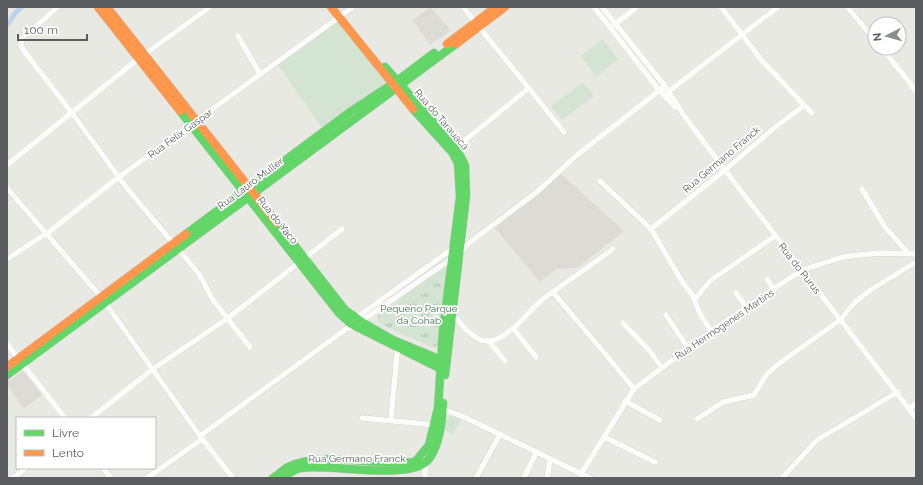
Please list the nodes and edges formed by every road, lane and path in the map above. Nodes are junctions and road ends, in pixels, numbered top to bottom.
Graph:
1 (58, 7) edge
2 (98, 7) edge
3 (107, 7) edge
4 (210, 7) edge
5 (331, 7) edge
6 (338, 7) edge
7 (353, 7) edge
8 (463, 7) edge
9 (496, 7) edge
10 (505, 7) edge
11 (594, 7) edge
12 (602, 7) edge
13 (637, 7) edge
14 (721, 7) edge
15 (778, 7) edge
16 (847, 7) edge
17 (341, 15) junction
18 (615, 24) junction
19 (477, 25) junction
20 (610, 28) junction
21 (867, 31) edge
22 (743, 35) junction
23 (238, 36) dead end
24 (888, 56) edge
25 (141, 57) junction
26 (260, 74) junction
27 (396, 85) junction
28 (665, 86) junction
29 (529, 88) junction
30 (659, 90) junction
31 (916, 91) edge
32 (666, 93) junction
33 (805, 105) junction
34 (72, 112) junction
35 (812, 113) dead end
36 (194, 123) junction
37 (564, 132) dead end
38 (454, 150) junction
39 (7, 165) edge
40 (725, 170) junction
41 (119, 176) junction
42 (600, 181) dead end
43 (7, 188) edge
44 (862, 189) dead end
45 (249, 193) junction
46 (342, 229) dead end
47 (651, 229) junction
48 (46, 233) junction
49 (775, 236) junction
50 (176, 247) junction
51 (461, 247) junction
52 (613, 249) dead end
53 (908, 253) junction
54 (916, 254) edge
55 (452, 257) junction
56 (7, 259) edge
57 (302, 261) junction
58 (916, 262) edge
59 (430, 265) junction
60 (434, 270) junction
61 (802, 270) junction
62 (767, 279) dead end
63 (774, 290) junction
64 (553, 292) junction
65 (736, 293) dead end
66 (389, 295) junction
67 (695, 298) junction
68 (103, 300) junction
69 (393, 300) junction
70 (747, 308) junction
71 (449, 312) junction
72 (666, 315) dead end
73 (228, 318) junction
74 (840, 320) junction
75 (623, 323) dead end
76 (353, 324) junction
77 (513, 328) junction
78 (711, 331) junction
79 (489, 341) junction
80 (7, 344) edge
81 (398, 345) junction
82 (250, 347) dead end
83 (688, 348) junction
84 (536, 357) dead end
85 (20, 361) junction
86 (505, 361) dead end
87 (443, 365) junction
88 (7, 367) edge
89 (661, 367) junction
90 (153, 369) junction
91 (7, 375) edge
92 (634, 389) junction
93 (898, 392) junction
94 (625, 401) junction
95 (916, 404) edge
96 (440, 408) junction
97 (909, 408) junction
98 (64, 417) edge
99 (92, 417) edge
100 (362, 418) dead end
101 (916, 418) edge
102 (697, 419) dead end
103 (391, 420) junction
104 (660, 420) dead end
105 (437, 425) junction
106 (499, 436) junction
107 (604, 437) junction
108 (201, 438) junction
109 (536, 453) junction
110 (550, 460) junction
111 (655, 462) dead end
112 (425, 463) junction
113 (341, 464) junction
114 (25, 469) edge
115 (104, 469) edge
116 (581, 474) junction
117 (13, 478) edge
118 (111, 478) edge
119 (147, 478) edge
120 (233, 478) edge
121 (273, 478) edge
122 (282, 478) edge
123 (425, 478) edge
124 (476, 478) edge
125 (524, 478) edge
126 (547, 478) edge
127 (590, 478) edge
128 (782, 478) edge

1 - 34 street
2 - 25 street, Rua do Yaco
3 - 25 street, Rua do Yaco
4 - 25 street
5 - 17 street, Rua do Tarauacá
6 - 17 street, Rua do Tarauacá
7 - 17 street, Rua Felix Gaspar
8 - 19 street
9 - 19 street, Rua Lauro Muller
10 - 19 street, Rua Lauro Muller
11 - 20 street, Rua do Purus
12 - 18 street, Rua do Purus
13 - 18 street
14 - 22 street
15 - 22 street
16 - 21 street
17 - 26 street, Rua Felix Gaspar
17 - 27 street, Rua do Tarauacá
18 - 20 street
18 - 28 street, Rua do Purus
19 - 27 street, Rua Lauro Muller
19 - 29 street
20 - 30 street, Rua do Purus
22 - 32 street
22 - 33 street
23 - 26 street
24 - 31 street
25 - 34 street
25 - 36 street, Rua do Yaco
26 - 36 street, Rua Felix Gaspar
27 - 38 street, Rua do Tarauacá
27 - 45 street, Rua Lauro Muller
28 - 30 street
28 - 32 street, Rua do Purus
29 - 37 street
29 - 38 street
30 - 32 street, Rua do Purus
30 - 51 street
32 - 40 street, Rua do Purus
33 - 35 street
33 - 40 street, Rua Germano Franck
34 - 39 street
34 - 41 street
36 - 41 street, Rua Felix Gaspar
36 - 45 street, Rua do Yaco
38 - 51 street, Rua do Tarauacá
40 - 47 street, Rua Germano Franck
40 - 49 street, Rua do Purus
41 - 48 street, Rua Felix Gaspar
41 - 50 street
42 - 47 street
43 - 48 street
44 - 53 street
45 - 50 street, Rua Lauro Muller
45 - 57 street, Rua do Yaco
46 - 57 street
47 - 67 street
48 - 56 street, Rua Felix Gaspar
48 - 68 street
49 - 61 street, Rua do Purus
49 - 67 street
50 - 68 street, Rua Lauro Muller
50 - 73 street
51 - 55 street, Rua do Tarauacá
51 - 59 street
51 - 71 street, Rua do Tarauacá
52 - 64 street
53 - 54 street, Rua Hermogenes Martins
53 - 61 street, Rua Hermogenes Martins
55 - 60 street
55 - 71 street, Rua do Tarauacá
57 - 73 street
57 - 76 street, Rua do Yaco
58 - 74 street
59 - 60 street
59 - 66 street
60 - 69 street
61 - 63 street, Rua Hermogenes Martins
61 - 74 street, Rua do Purus
62 - 63 street
63 - 70 street, Rua Hermogenes Martins
64 - 77 street
64 - 92 street
65 - 70 street
66 - 69 street
66 - 76 street
67 - 78 street
68 - 85 street, Rua Lauro Muller
68 - 90 street
69 - 76 street
70 - 78 street, Rua Hermogenes Martins
71 - 79 street
71 - 87 street, Rua Germano Franck
72 - 83 street
73 - 82 street
73 - 90 street
74 - 93 street, Rua do Purus
74 - 102 street
75 - 89 street
76 - 81 street, Rua do Yaco
76 - 108 street
77 - 79 street
77 - 84 street
78 - 83 street, Rua Hermogenes Martins
79 - 86 street
80 - 85 street
81 - 87 street, Rua do Yaco
81 - 103 street
83 - 89 street, Rua Hermogenes Martins
85 - 88 street, Rua Lauro Muller
85 - 91 street, Rua Lauro Muller
85 - 98 street
87 - 96 street, Rua Germano Franck
89 - 92 street, Rua Hermogenes Martins
90 - 99 street
90 - 108 street
92 - 94 street, Rua Hermogenes Martins
93 - 97 street, Rua do Purus
93 - 128 street
94 - 104 street
94 - 107 street, Rua Hermogenes Martins
95 - 97 street
96 - 105 street, Rua Germano Franck
96 - 106 street
97 - 101 street, Rua do Purus
100 - 103 street
103 - 105 street
105 - 112 street, Rua Germano Franck
105 - 113 street, Rua Germano Franck
106 - 109 street
106 - 124 street
107 - 111 street
107 - 116 street, Rua Hermogenes Martins
108 - 119 street
108 - 120 street
109 - 110 street
109 - 125 street
110 - 116 street
110 - 126 street
112 - 113 street, Rua Germano Franck
112 - 123 street
113 - 121 street, Rua Germano Franck
113 - 122 street, Rua Germano Franck
114 - 117 street
115 - 118 street
116 - 127 street

